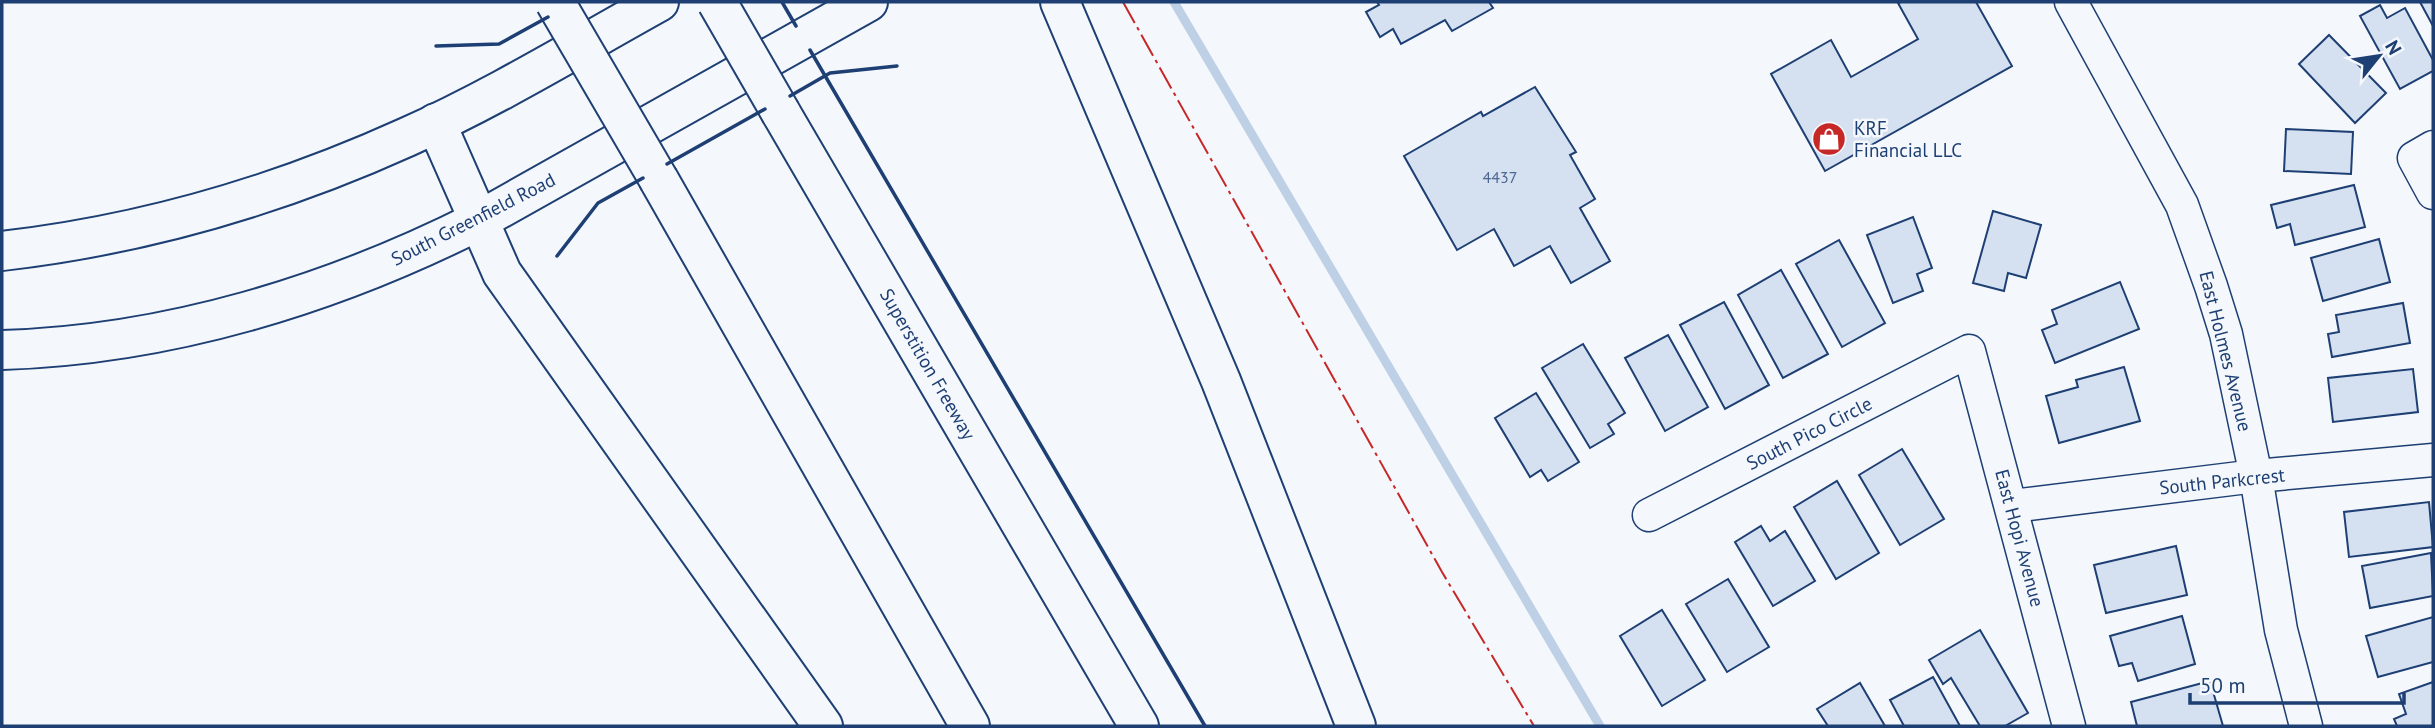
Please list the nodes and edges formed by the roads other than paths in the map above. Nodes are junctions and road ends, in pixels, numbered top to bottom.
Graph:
1 (555, 2) edge
2 (659, 2) edge
3 (717, 2) edge
4 (868, 2) edge
5 (1060, 2) edge
6 (2071, 2) edge
7 (436, 123) junction
8 (2424, 152) edge
9 (2433, 193) edge
10 (478, 221) junction
11 (2, 251) edge
12 (2, 350) edge
13 (1969, 351) joint
14 (2433, 460) edge
15 (2256, 476) junction
16 (2012, 506) junction
17 (1649, 515) dead end
18 (823, 726) edge
19 (970, 726) edge
20 (1139, 726) edge
21 (1356, 726) edge
22 (2069, 726) edge
23 (2306, 726) edge

1 - 19 main road, bridge
2 - 7 main road
3 - 20 main road, Superstition Freeway, bridge
4 - 10 main road, South Greenfield Road
5 - 21 main road
6 - 15 street, East Holmes Avenue
7 - 10 main road
7 - 11 main road
8 - 9 street
10 - 12 main road, South Greenfield Road
10 - 18 main road
13 - 16 street, East Hopi Avenue
13 - 17 street, South Pico Circle
14 - 15 street, South Parkcrest
15 - 16 street, South Parkcrest
15 - 23 street, East Holmes Avenue
16 - 22 street, East Hopi Avenue

